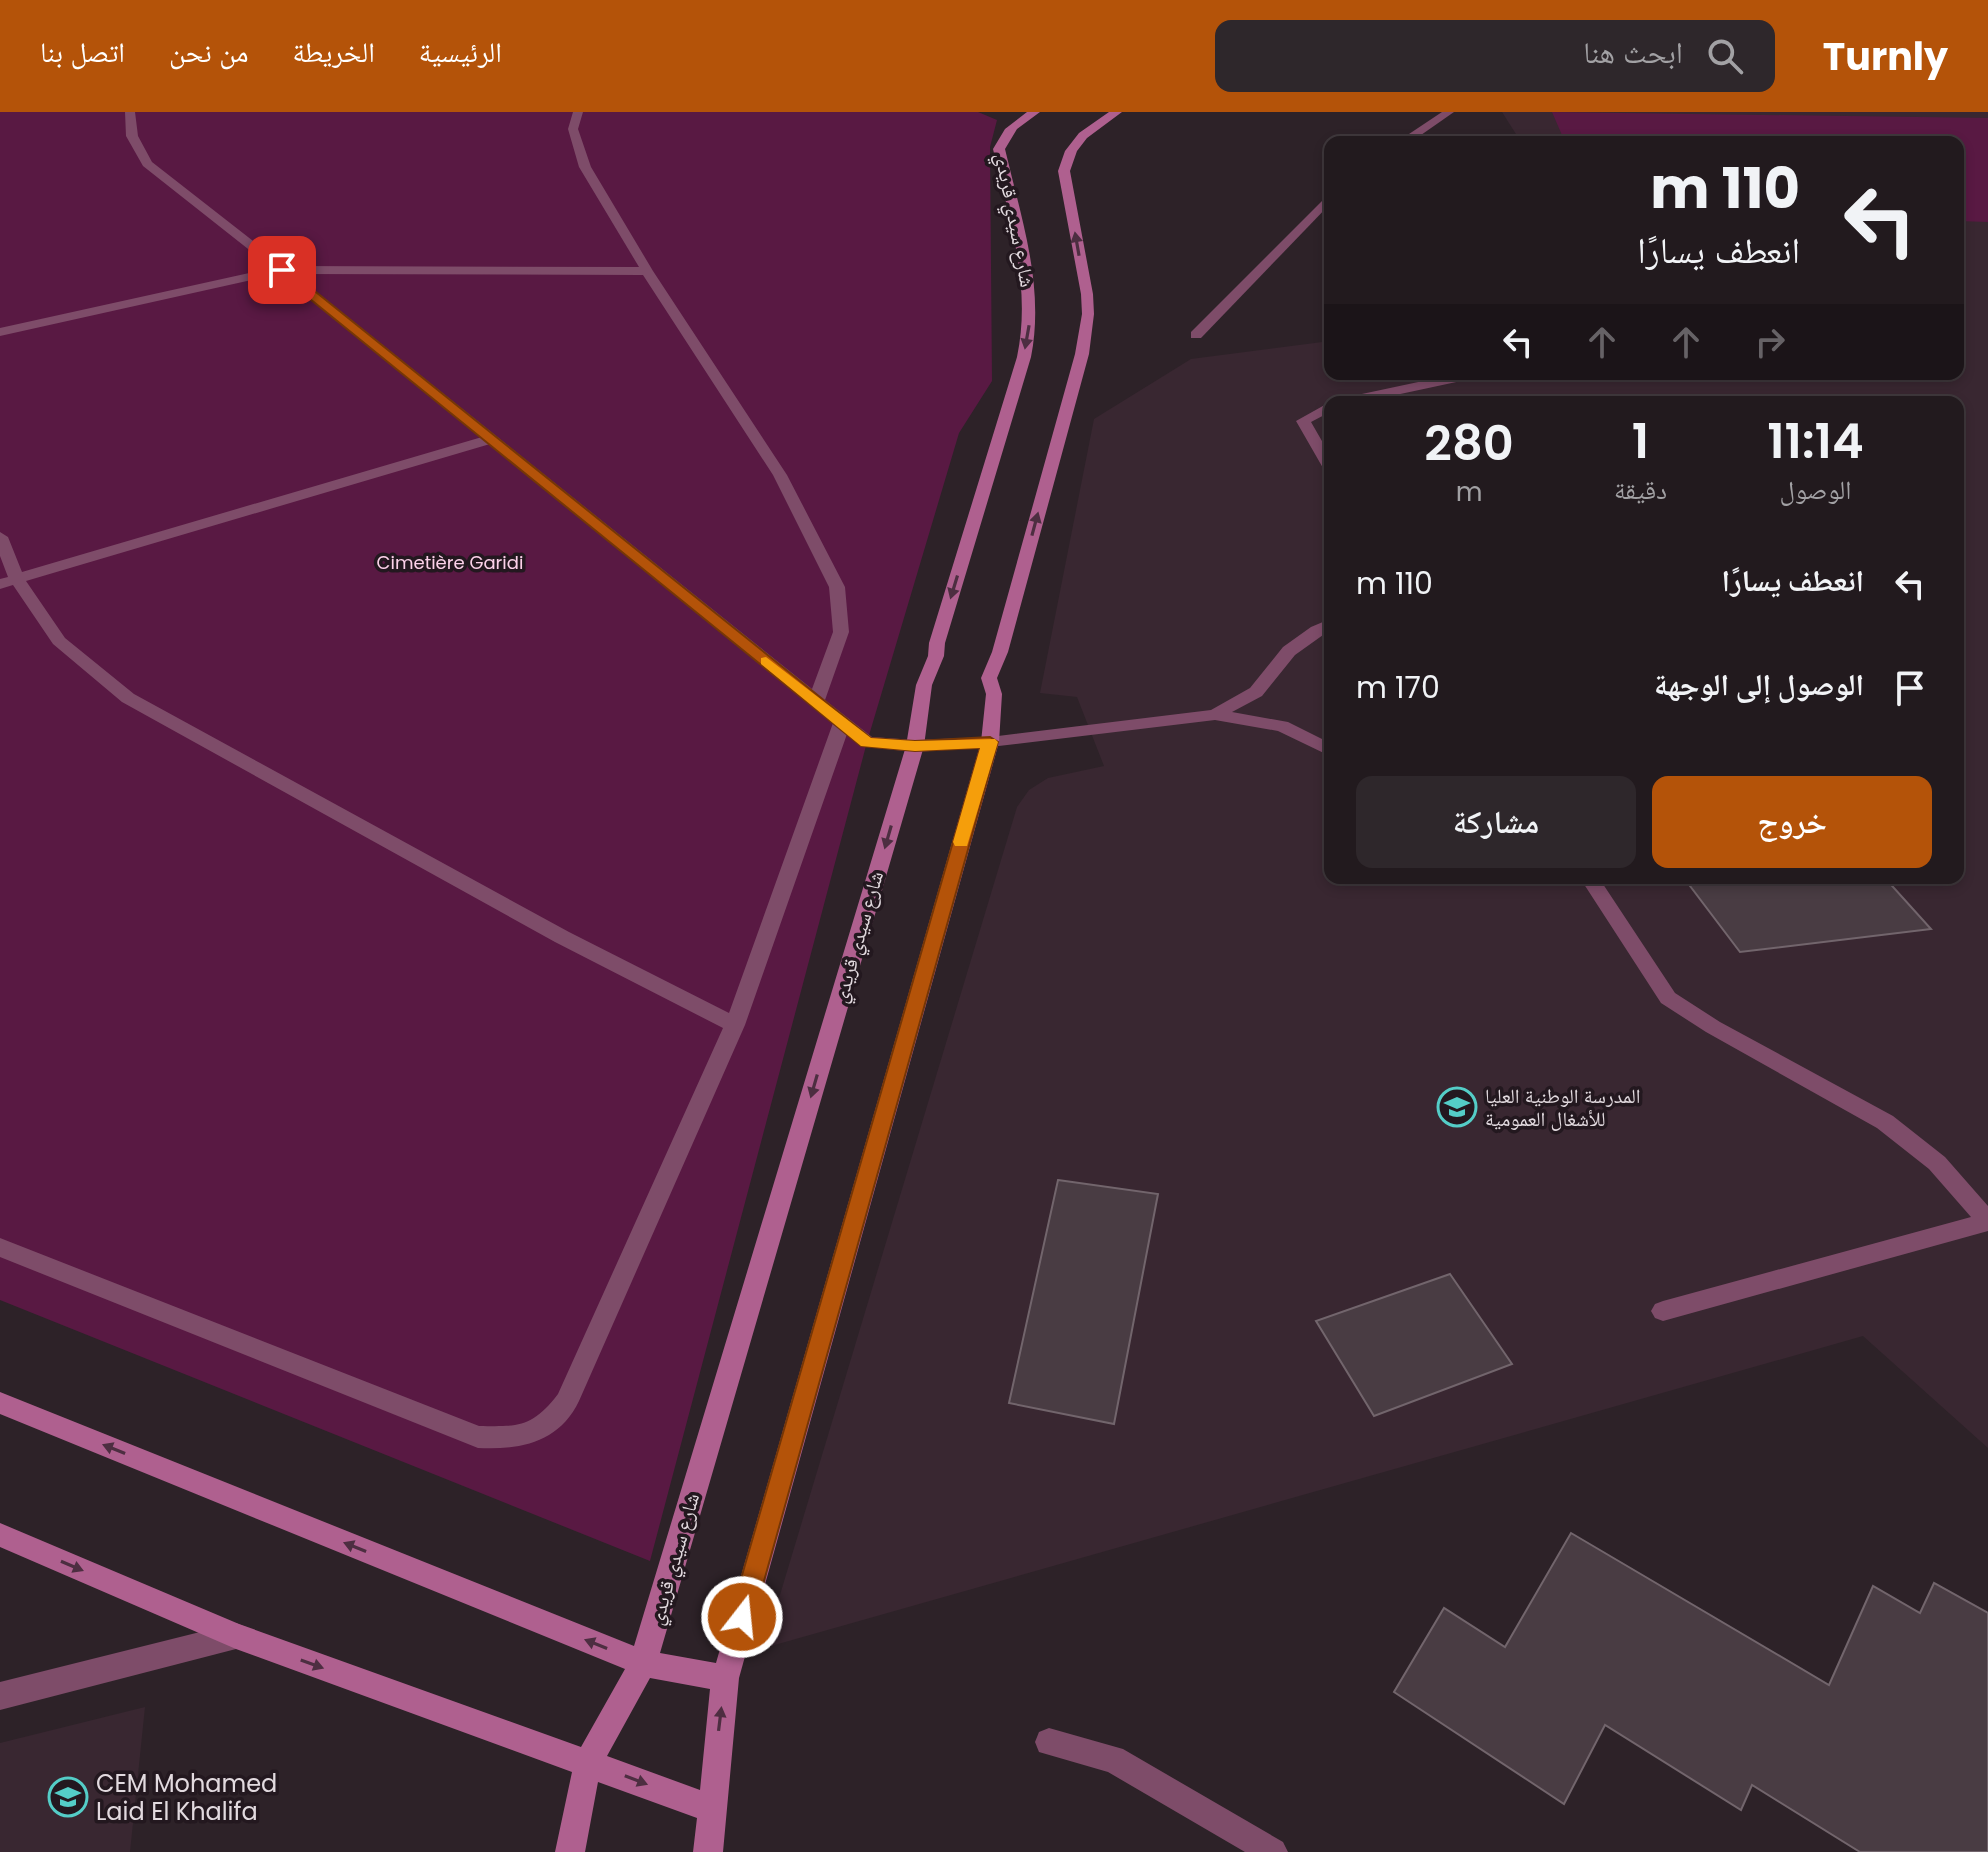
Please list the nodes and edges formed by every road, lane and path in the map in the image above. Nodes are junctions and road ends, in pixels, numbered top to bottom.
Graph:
1 (130, 112) edge
2 (578, 112) edge
3 (1035, 112) edge
4 (1117, 112) edge
5 (1449, 112) edge
6 (1412, 136) edge
7 (1324, 203) edge
8 (282, 270) junction
9 (647, 271) junction
10 (0, 332) edge
11 (1196, 335) dead end
12 (1447, 380) edge
13 (1371, 396) edge
14 (1324, 409) edge
15 (492, 439) junction
16 (1324, 458) edge
17 (0, 537) edge
18 (8, 581) edge
19 (1324, 627) edge
20 (816, 702) junction
21 (1215, 715) junction
22 (842, 723) junction
23 (990, 742) junction
24 (915, 746) junction
25 (1324, 747) edge
26 (1593, 884) edge
27 (735, 1025) junction
28 (1988, 1221) edge
29 (0, 1247) edge
30 (1663, 1311) dead end
31 (0, 1403) edge
32 (0, 1535) edge
33 (236, 1636) junction
34 (643, 1663) junction
35 (725, 1678) junction
36 (0, 1696) edge
37 (1049, 1742) dead end
38 (588, 1762) junction
39 (710, 1808) junction
40 (570, 1852) edge
41 (708, 1852) edge
42 (1273, 1852) edge

1 - 8 street
2 - 9 street
3 -> 24 street, شارع سيدي قريدي
23 -> 4 street
5 - 6 street
7 - 11 street
8 - 9 street
8 - 10 street
8 - 15 street
9 - 20 street
12 - 13 street
14 - 16 street
15 - 18 street
15 - 20 street
17 - 18 street
18 - 27 street
19 - 21 street
20 - 22 street
21 - 23 street
21 - 25 street
22 - 24 street
22 - 27 street
23 - 24 street
23 - 35 street
24 -> 34 street, شارع سيدي قريدي
26 - 28 street
27 - 29 street
28 - 30 street
34 -> 31 street
32 -> 33 street
33 - 36 street
33 -> 38 street
34 - 35 street
34 - 38 street, شارع سيدي قريدي
39 -> 35 street
37 - 42 street
38 -> 39 street
38 - 40 street, شارع سيدي قريدي
39 - 41 street

